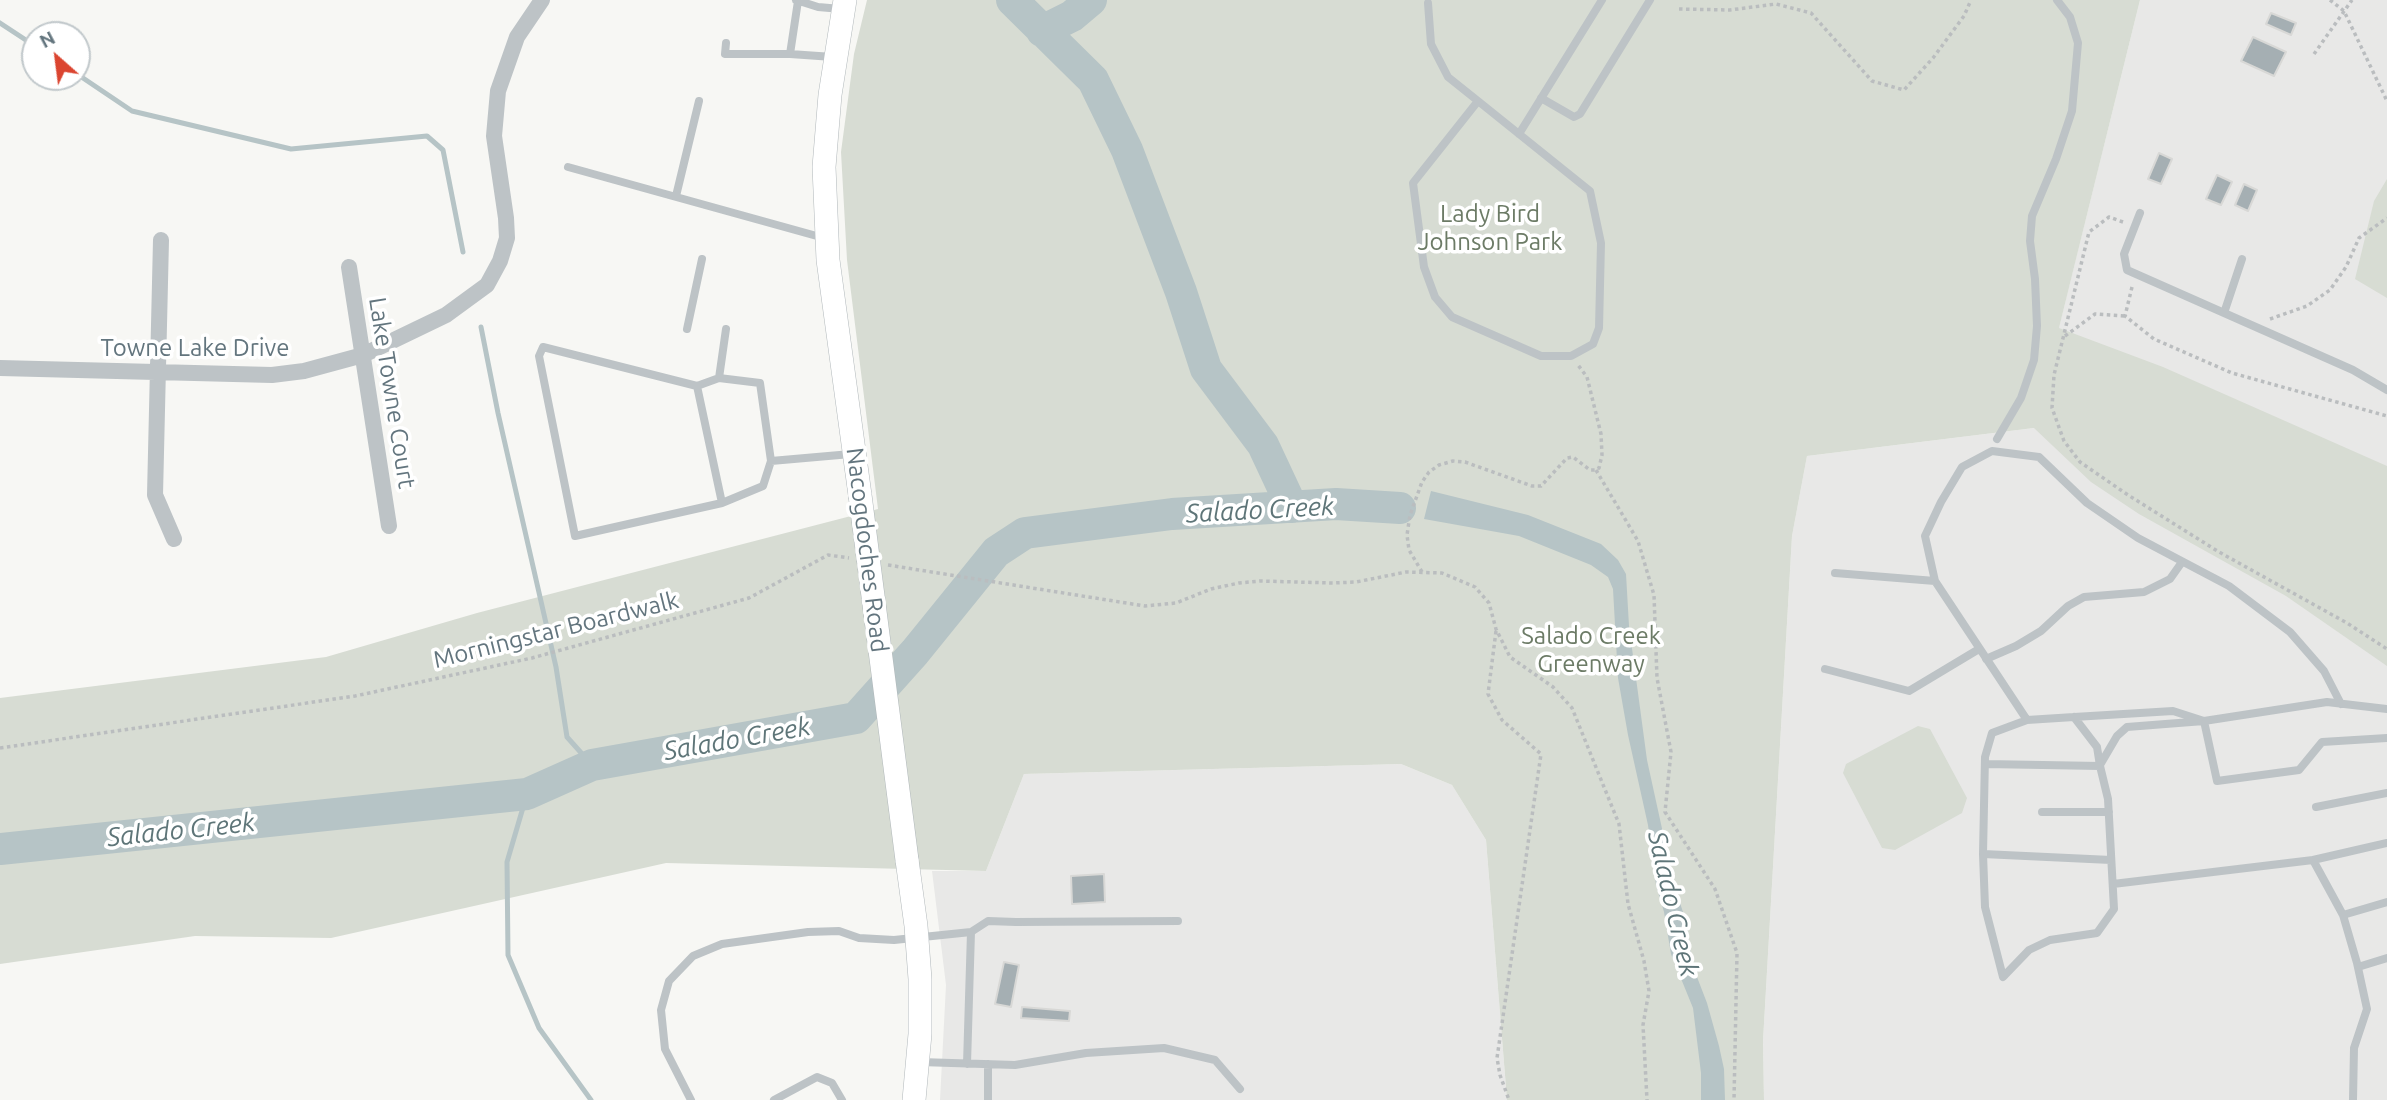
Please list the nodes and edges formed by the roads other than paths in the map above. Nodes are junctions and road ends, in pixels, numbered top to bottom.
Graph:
1 (542, 0) edge
2 (1602, 0) edge
3 (1650, 0) edge
4 (2057, 0) edge
5 (797, 1) edge
6 (1428, 3) dead end
7 (844, 4) edge
8 (726, 43) dead end
9 (790, 54) junction
10 (836, 57) junction
11 (1541, 98) junction
12 (699, 101) dead end
13 (1478, 101) junction
14 (1518, 134) junction
15 (568, 167) dead end
16 (676, 196) junction
17 (2140, 213) dead end
18 (827, 239) junction
19 (161, 240) dead end
20 (702, 259) dead end
21 (2242, 259) dead end
22 (349, 267) dead end
23 (2224, 313) junction
24 (687, 329) dead end
25 (726, 329) dead end
26 (363, 355) junction
27 (0, 368) edge
28 (158, 373) junction
29 (719, 377) junction
30 (697, 386) junction
31 (2387, 390) edge
32 (1997, 439) dead end
33 (854, 454) junction
34 (771, 461) junction
35 (722, 503) junction
36 (389, 526) dead end
37 (174, 539) dead end
38 (2182, 562) junction
39 (1835, 573) dead end
40 (1935, 581) junction
41 (1979, 649) junction
42 (1986, 659) junction
43 (1825, 669) dead end
44 (2341, 704) junction
45 (2387, 709) edge
46 (2074, 717) junction
47 (2027, 720) junction
48 (2204, 722) junction
49 (2387, 738) edge
50 (1985, 764) junction
51 (2100, 766) junction
52 (2387, 793) edge
53 (2316, 807) dead end
54 (2042, 812) dead end
55 (2109, 812) junction
56 (2387, 843) edge
57 (1983, 854) junction
58 (2111, 860) junction
59 (2313, 860) junction
60 (2113, 884) junction
61 (2387, 902) edge
62 (2343, 915) junction
63 (1178, 921) dead end
64 (971, 932) junction
65 (916, 937) junction
66 (2387, 958) edge
67 (2358, 967) junction
68 (917, 1062) junction
69 (967, 1063) junction
70 (988, 1064) junction
71 (1240, 1089) dead end
72 (691, 1100) edge
73 (774, 1100) edge
74 (842, 1100) edge
75 (914, 1100) edge
76 (988, 1100) edge
77 (2353, 1100) edge

1 - 26 street, Towne Lake Drive
2 - 11 lane
3 - 11 lane
4 - 32 lane
5 - 7 lane
5 - 9 lane
6 - 13 lane
7 - 10 main road, Nacogdoches Road
8 - 9 lane
9 - 10 lane
10 - 18 main road, Nacogdoches Road
11 - 14 lane
12 - 16 lane
13 - 14 lane
13 - 14 lane
15 - 16 lane
16 - 18 lane
17 - 23 lane
18 - 33 main road, Nacogdoches Road
19 - 28 street
20 - 24 lane
21 - 23 lane
22 - 26 street, Lake Towne Court
23 - 31 lane
25 - 29 lane
26 - 28 street, Towne Lake Drive
26 - 36 street, Lake Towne Court
27 - 28 street, Towne Lake Drive
28 - 37 street
29 - 30 lane
29 - 34 lane
30 - 35 lane
30 - 35 lane
33 - 34 lane
33 - 65 main road, Nacogdoches Road, bridge
34 - 35 lane
38 - 40 lane
38 - 42 lane
38 - 44 lane
39 - 40 lane
40 - 41 lane
41 - 42 lane
41 - 43 lane
42 - 47 lane
44 - 45 lane
44 - 48 lane
46 - 47 lane
46 - 48 lane
46 - 51 lane
47 - 50 lane
48 - 49 lane
48 - 51 lane
50 - 51 lane
50 - 57 lane
51 - 55 lane
52 - 53 lane
54 - 55 lane
55 - 58 lane
56 - 59 lane
57 - 58 lane
57 - 60 lane
58 - 60 lane
59 - 60 lane
59 - 62 lane
61 - 62 lane
62 - 67 lane
63 - 64 lane
64 - 65 lane
64 - 69 lane
65 - 68 main road, Nacogdoches Road
65 - 72 lane
66 - 67 lane
67 - 77 lane
68 - 69 lane
68 - 75 main road, Nacogdoches Road
69 - 70 lane
70 - 71 lane
70 - 76 lane
73 - 74 lane

